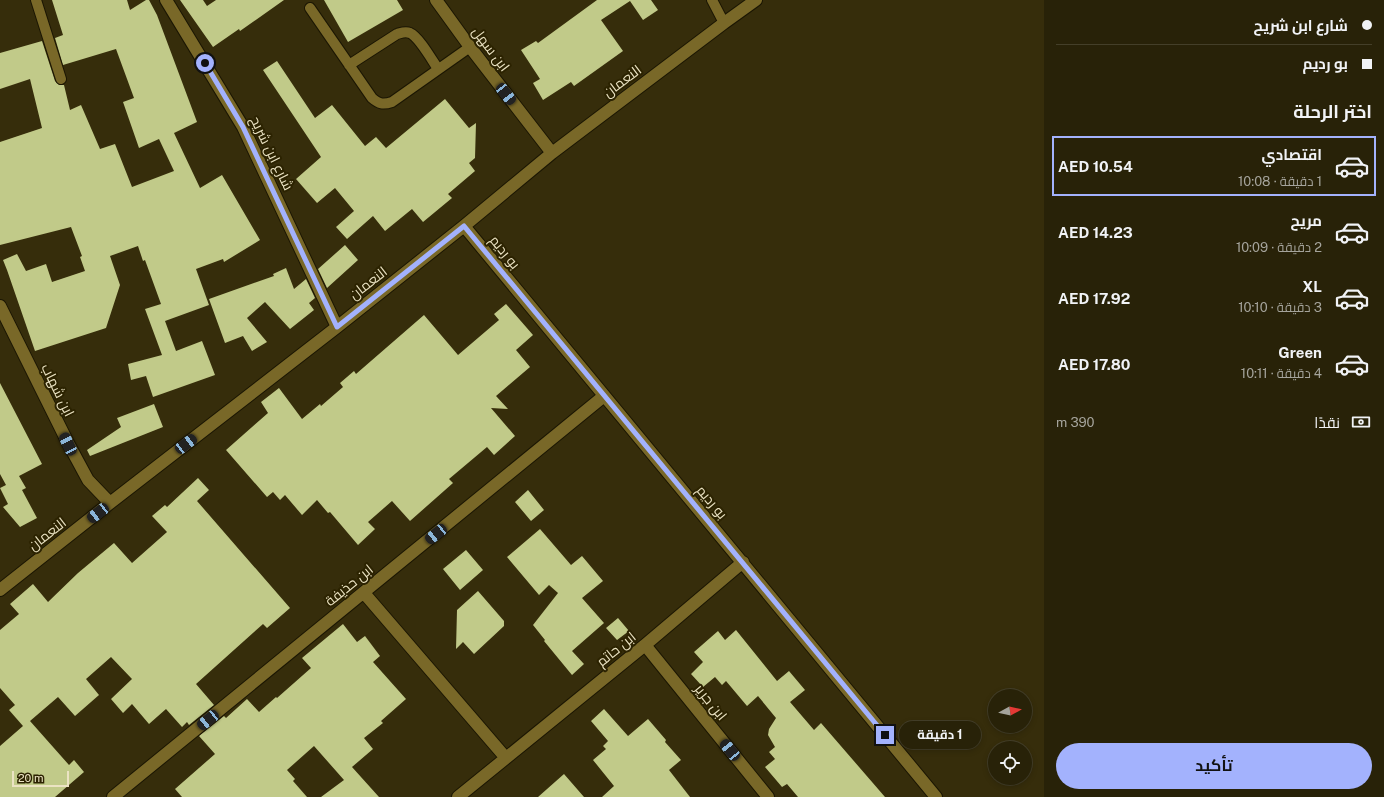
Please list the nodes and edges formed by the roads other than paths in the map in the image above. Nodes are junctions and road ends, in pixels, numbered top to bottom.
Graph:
1 (36, 0) edge
2 (166, 0) edge
3 (436, 0) edge
4 (712, 0) edge
5 (756, 0) edge
6 (310, 8) dead end
7 (724, 23) junction
8 (470, 47) junction
9 (349, 65) junction
10 (438, 69) junction
11 (61, 79) dead end
12 (552, 153) junction
13 (464, 226) junction
14 (0, 306) edge
15 (337, 327) junction
16 (604, 396) junction
17 (110, 503) junction
18 (743, 562) junction
19 (0, 590) edge
20 (364, 593) junction
21 (645, 645) junction
22 (506, 758) junction
23 (128, 793) edge
24 (113, 797) edge
25 (458, 797) edge
26 (768, 797) edge
27 (936, 797) edge

1 - 11 lane
2 - 15 street, شارع ابن شريح
3 - 8 street, ابن سهل
4 - 7 lane
5 - 7 street, النعمان
6 - 9 lane
7 - 12 street, النعمان
8 - 10 lane
8 - 12 street, ابن سهل
9 - 10 lane
9 - 10 lane
12 - 13 street, النعمان
13 - 15 street, النعمان
13 - 16 street, بو رديم
14 - 17 street, ابن شهاب
15 - 17 street, النعمان
16 - 18 street, بو رديم
16 - 20 street, ابن حذيفة
17 - 19 street, النعمان
18 - 21 street, ابن حاتم
18 - 27 street, بو رديم
20 - 22 street
20 - 23 street, ابن حذيفة
21 - 22 street, ابن حاتم
21 - 26 street, ابن جرير
22 - 25 street, ابن حاتم
23 - 24 street, ابن حذيفة

